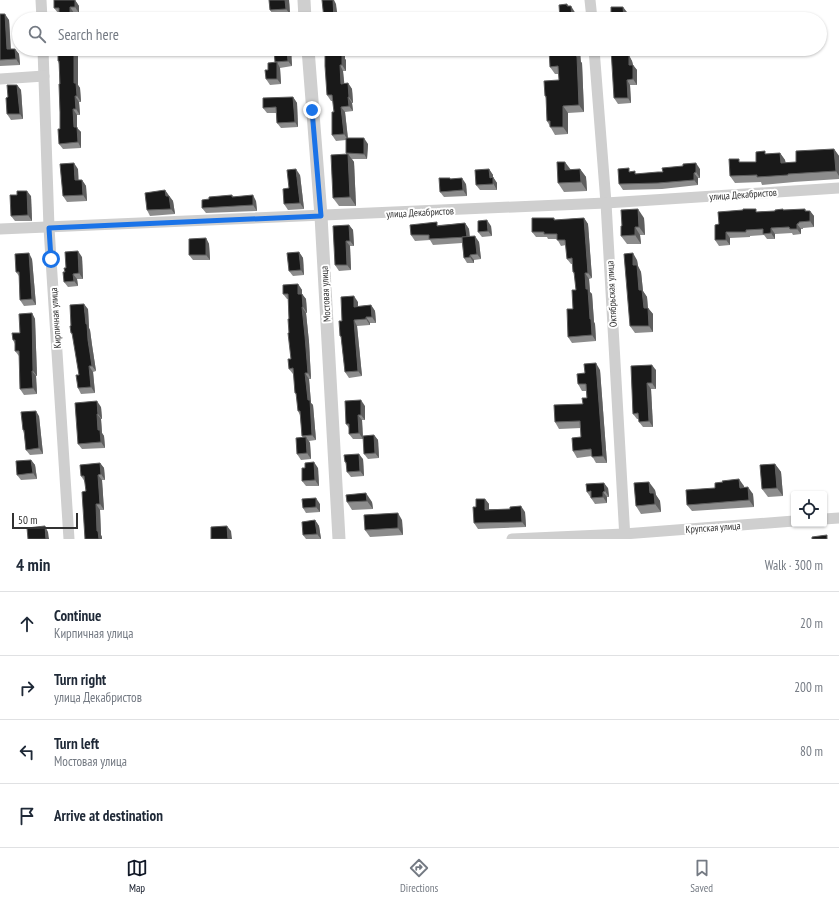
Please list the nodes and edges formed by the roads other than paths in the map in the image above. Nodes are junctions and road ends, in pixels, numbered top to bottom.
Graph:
1 (41, 0) edge
2 (304, 0) edge
3 (590, 0) edge
4 (42, 12) edge
5 (305, 12) edge
6 (591, 12) edge
7 (43, 56) edge
8 (309, 56) edge
9 (595, 56) edge
10 (44, 76) junction
11 (0, 79) edge
12 (839, 188) edge
13 (606, 203) junction
14 (321, 216) junction
15 (49, 228) junction
16 (0, 229) edge
17 (839, 518) edge
18 (827, 519) edge
19 (791, 521) edge
20 (624, 536) edge
21 (69, 539) edge
22 (339, 539) edge
23 (512, 539) edge

1 - 4 street
2 - 5 street
3 - 6 street
7 - 10 street, Кирпичная улица
8 - 14 street, Мостовая улица
9 - 13 street, Октябрьская улица
10 - 11 street
10 - 15 street, Кирпичная улица
12 - 13 street, улица Декабристов
13 - 14 street, улица Декабристов
13 - 20 street, Октябрьская улица
14 - 15 street, улица Декабристов
14 - 22 street, Мостовая улица
15 - 16 street, улица Декабристов
15 - 21 street, Кирпичная улица
17 - 18 street
19 - 20 street, Крупская улица
20 - 23 street, Крупская улица

